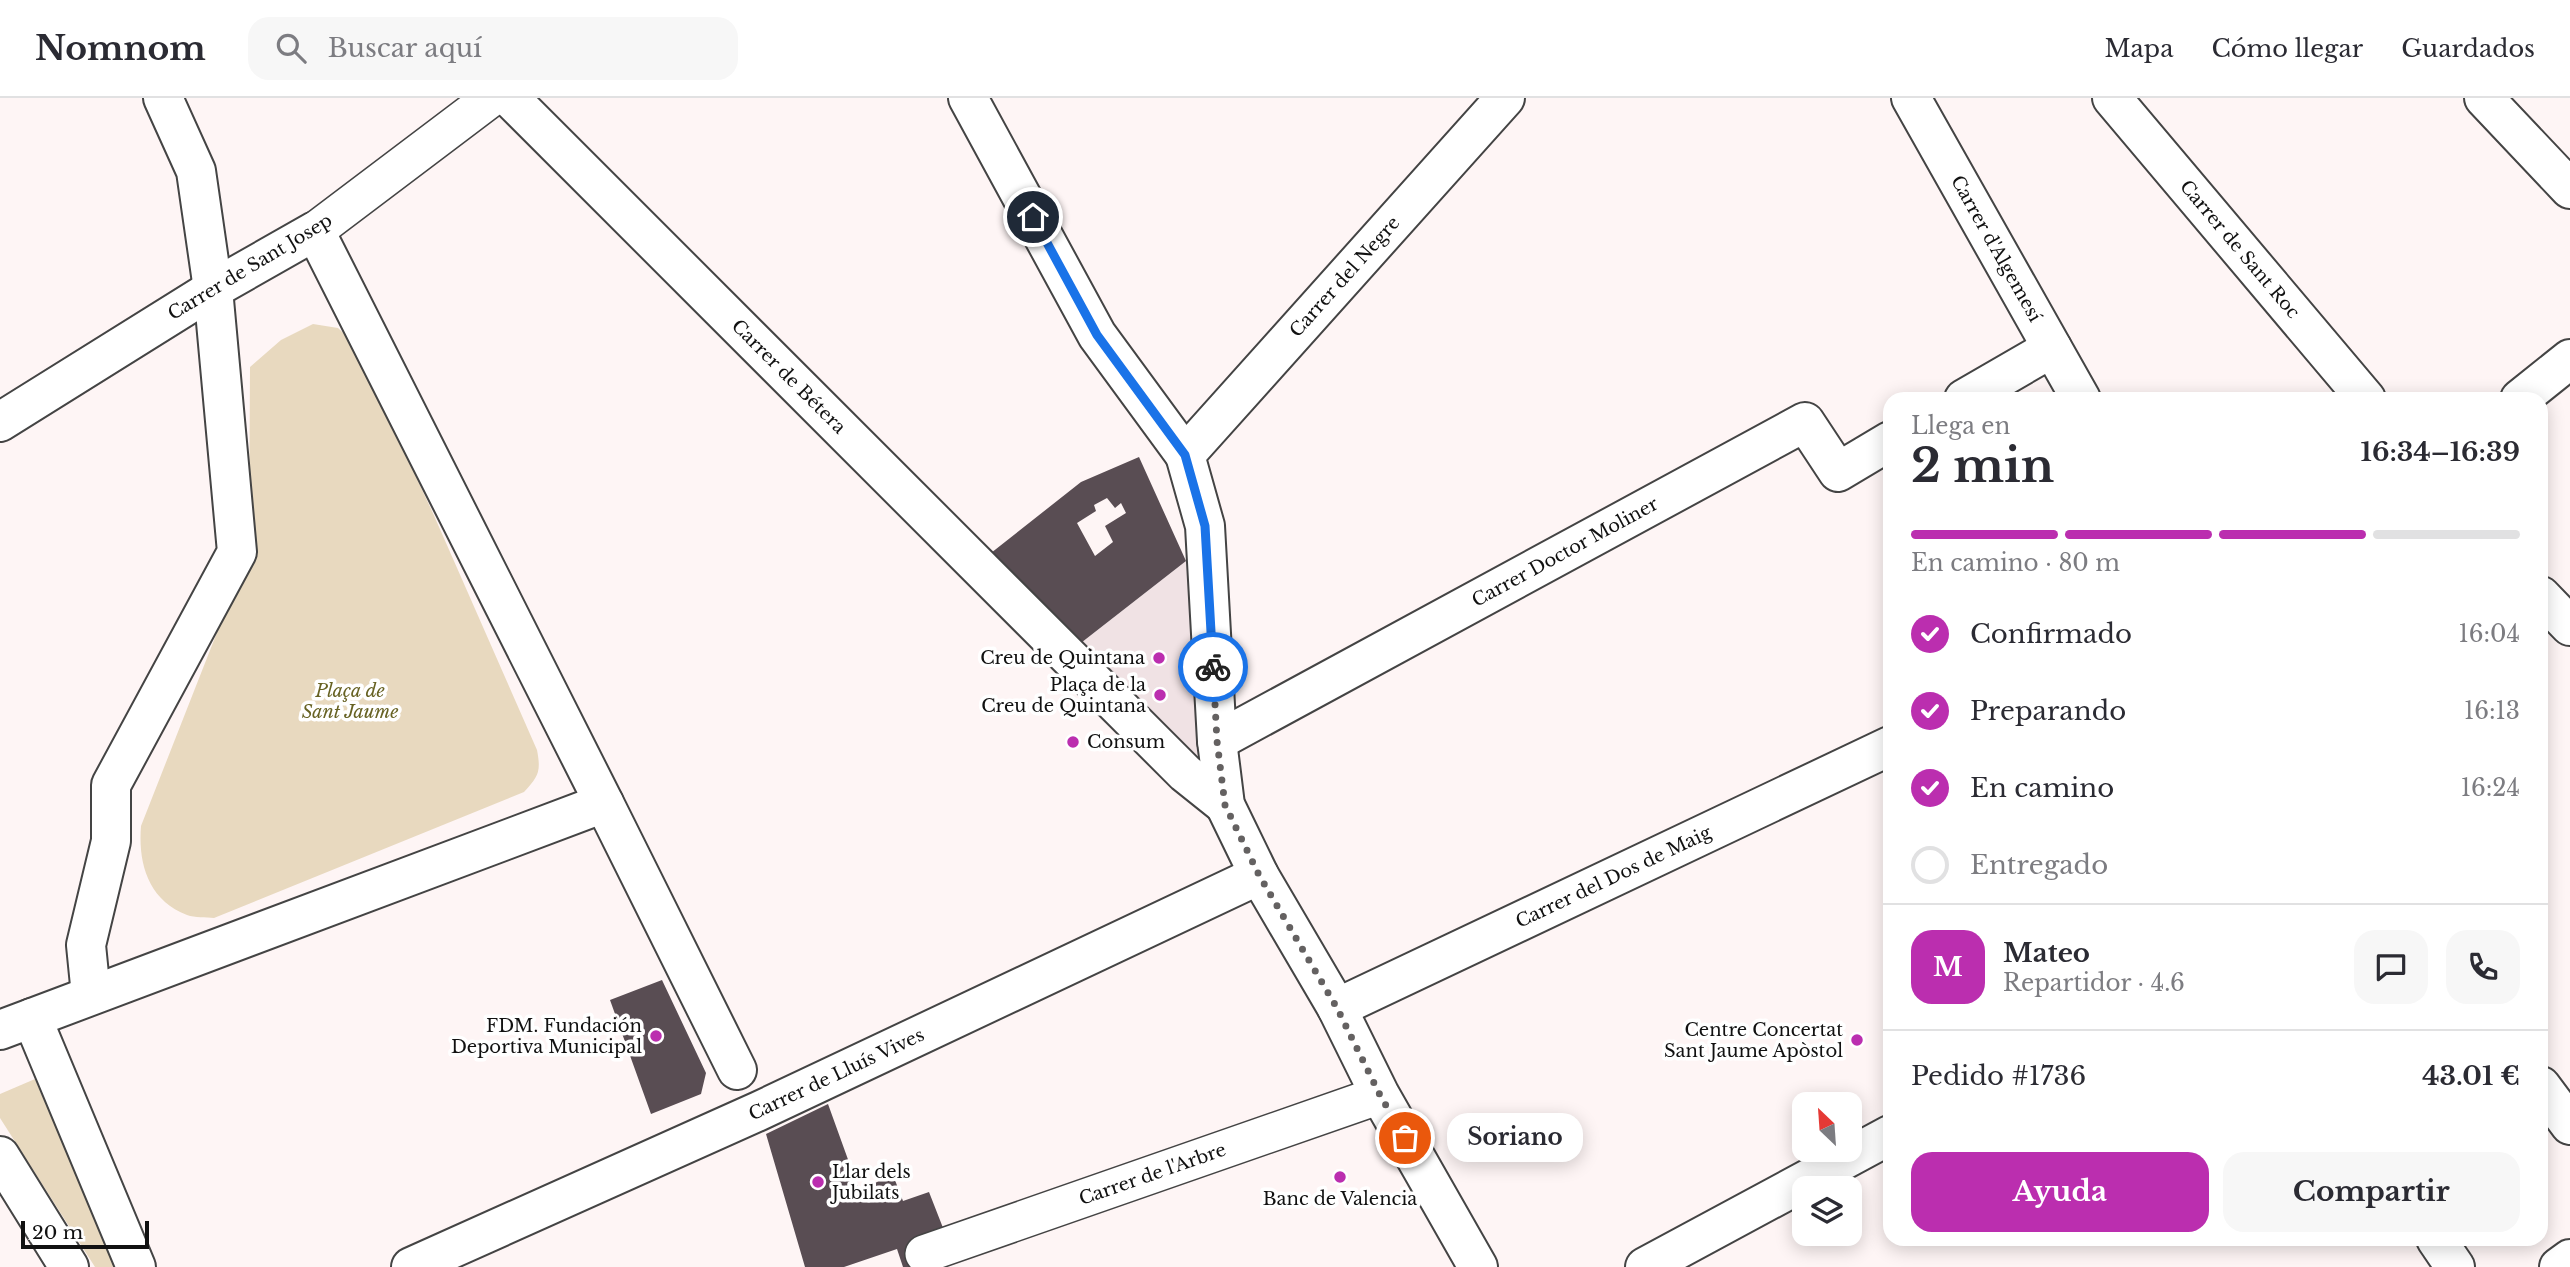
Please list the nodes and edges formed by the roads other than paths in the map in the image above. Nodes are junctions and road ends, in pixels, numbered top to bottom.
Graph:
1 (163, 98) edge
2 (491, 98) edge
3 (510, 98) edge
4 (968, 98) edge
5 (1504, 98) edge
6 (1911, 98) edge
7 (2112, 98) edge
8 (2484, 98) edge
9 (2570, 189) edge
10 (315, 231) junction
11 (213, 289) junction
12 (2052, 348) junction
13 (2570, 359) edge
14 (1976, 392) edge
15 (2077, 392) edge
16 (2360, 392) edge
17 (2529, 392) edge
18 (2, 417) edge
19 (1883, 445) edge
20 (1185, 455) junction
21 (2548, 603) edge
22 (2570, 626) edge
23 (1217, 741) junction
24 (1883, 750) edge
25 (604, 803) junction
26 (1225, 805) junction
27 (1259, 875) junction
28 (91, 995) junction
29 (1337, 1008) junction
30 (16, 1024) edge
31 (737, 1070) joint
32 (1380, 1095) junction
33 (2548, 1095) edge
34 (759, 1111) junction
35 (2570, 1125) edge
36 (1883, 1139) edge
37 (0, 1156) edge
38 (2441, 1246) edge
39 (924, 1254) dead end
40 (2570, 1259) edge
41 (69, 1267) edge
42 (136, 1267) edge
43 (411, 1267) edge
44 (1478, 1267) edge
45 (1645, 1267) edge
46 (2455, 1267) edge
47 (2559, 1267) edge

1 - 11 street
2 - 10 street, Carrer de Sant Josep
3 - 26 street, Carrer de Bétera
4 - 20 street
5 - 20 street, Carrer del Negre
6 - 12 street, Carrer d'Algemesí
7 - 16 street, Carrer de Sant Roc
8 - 9 street
10 - 11 street, Carrer de Sant Josep
10 - 25 street
11 - 18 street, Carrer de Sant Josep
11 - 28 street
12 - 14 street
12 - 15 street, Carrer d'Algemesí
13 - 17 street
19 - 23 street, Carrer Doctor Moliner
20 - 23 street
21 - 22 street
23 - 26 street
24 - 29 street, Carrer del Dos de Maig
25 - 28 street
25 - 31 street
26 - 27 street
27 - 29 street
27 - 34 street, Carrer de Lluís Vives
28 - 30 street
29 - 32 street
30 - 42 street
31 - 34 street
32 - 39 street, Carrer de l'Arbre
32 - 44 street
33 - 35 street
34 - 43 street, Carrer de Lluís Vives
36 - 45 street
37 - 41 street
38 - 46 street
40 - 47 street

